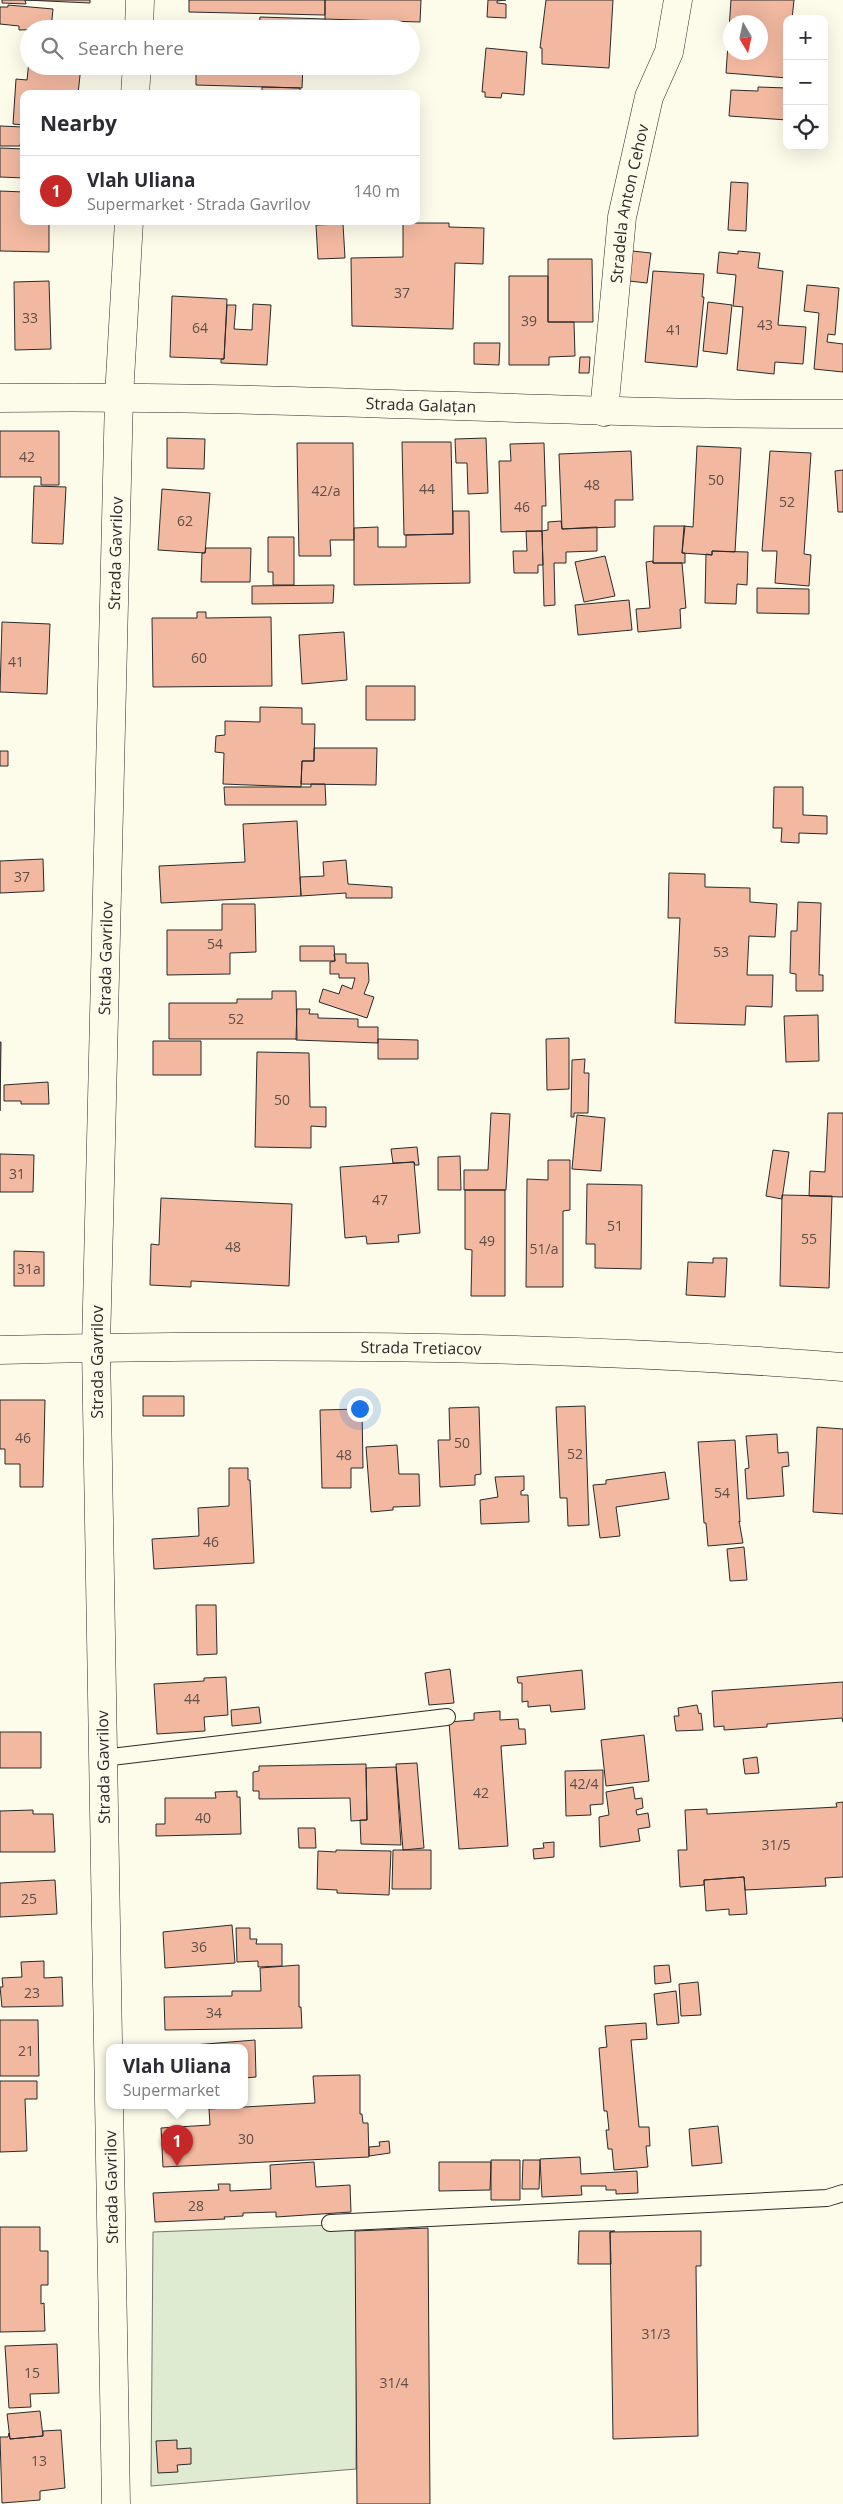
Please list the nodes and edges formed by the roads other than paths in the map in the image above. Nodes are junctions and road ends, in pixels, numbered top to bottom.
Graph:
1 (140, 0) edge
2 (678, 0) edge
3 (139, 20) edge
4 (137, 75) edge
5 (136, 90) edge
6 (129, 225) edge
7 (119, 397) junction
8 (0, 398) edge
9 (604, 412) junction
10 (843, 414) edge
11 (96, 1347) junction
12 (0, 1350) edge
13 (843, 1367) edge
14 (448, 1717) dead end
15 (103, 1758) junction
16 (108, 2044) edge
17 (109, 2109) edge
18 (843, 2192) edge
19 (330, 2223) dead end
20 (116, 2504) edge

1 - 3 street
2 - 9 street, Stradela Anton Cehov
4 - 5 street
6 - 7 street, Strada Gavrilov
7 - 8 street, Strada Galațan
7 - 9 street, Strada Galațan
7 - 11 street, Strada Gavrilov
9 - 10 street, Strada Galațan
11 - 12 street, Strada Tretiacov
11 - 13 street, Strada Tretiacov
11 - 15 street, Strada Gavrilov
14 - 15 lane
15 - 16 street, Strada Gavrilov
17 - 20 street, Strada Gavrilov
18 - 19 lane

